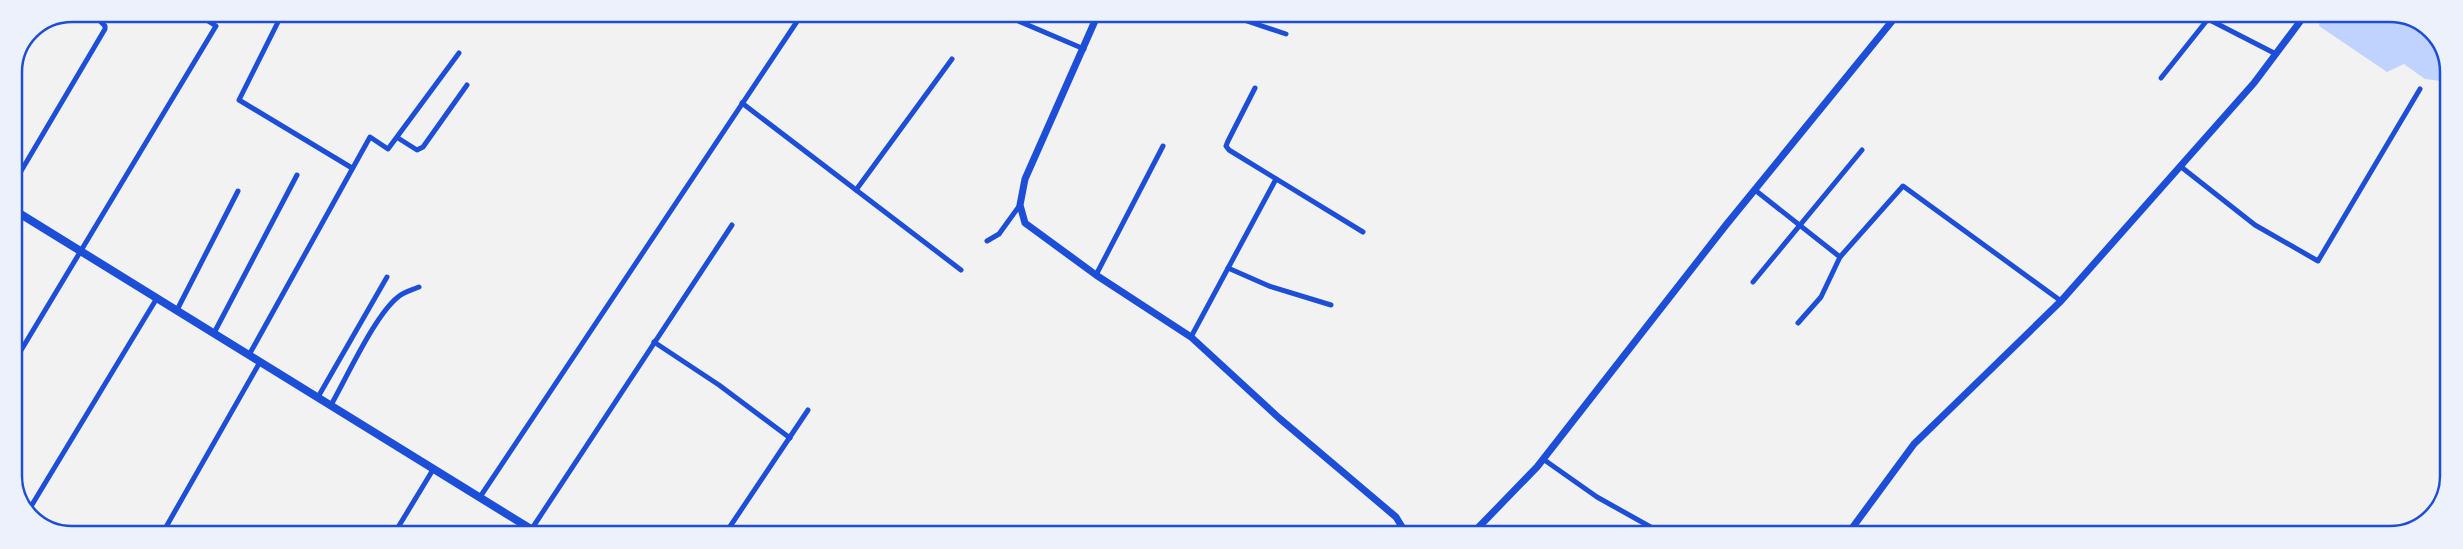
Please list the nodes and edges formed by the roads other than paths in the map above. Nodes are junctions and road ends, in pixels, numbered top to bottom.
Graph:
1 (101, 22) edge
2 (210, 22) edge
3 (278, 22) edge
4 (797, 22) edge
5 (1020, 22) edge
6 (1095, 22) edge
7 (1250, 22) edge
8 (1892, 22) edge
9 (2206, 22) edge
10 (2214, 22) edge
11 (2299, 22) edge
12 (1286, 34) dead end
13 (1084, 49) junction
14 (459, 53) dead end
15 (2276, 54) junction
16 (952, 59) dead end
17 (2161, 78) dead end
18 (467, 85) dead end
19 (1255, 88) dead end
20 (2420, 89) dead end
21 (742, 103) junction
22 (398, 138) junction
23 (1163, 146) dead end
24 (1862, 150) dead end
25 (2180, 166) junction
26 (352, 168) junction
27 (22, 169) edge
28 (297, 176) dead end
29 (1276, 178) junction
30 (856, 190) junction
31 (1755, 190) junction
32 (238, 191) dead end
33 (1020, 204) junction
34 (22, 215) edge
35 (732, 225) dead end
36 (1800, 226) junction
37 (1363, 232) dead end
38 (987, 241) dead end
39 (80, 251) junction
40 (1840, 257) junction
41 (1228, 268) junction
42 (961, 270) dead end
43 (1096, 274) junction
44 (387, 277) dead end
45 (1753, 282) dead end
46 (419, 287) dead end
47 (157, 298) junction
48 (2061, 301) junction
49 (1331, 305) dead end
50 (177, 310) junction
51 (1798, 323) dead end
52 (214, 333) junction
53 (1191, 337) junction
54 (654, 342) junction
55 (23, 347) edge
56 (249, 355) junction
57 (260, 362) junction
58 (318, 397) junction
59 (331, 405) junction
60 (808, 410) dead end
61 (790, 438) junction
62 (1543, 459) junction
63 (434, 468) junction
64 (480, 498) junction
65 (32, 506) edge
66 (167, 526) edge
67 (399, 526) edge
68 (525, 526) edge
69 (534, 526) edge
70 (730, 526) edge
71 (1402, 526) edge
72 (1480, 526) edge
73 (1649, 526) edge
74 (1854, 526) edge

1 - 27 street
2 - 39 street
3 - 26 street
4 - 21 street
5 - 13 street
6 - 13 street
7 - 12 street
8 - 31 street
9 - 17 street
10 - 15 street
11 - 15 street
13 - 33 street
14 - 22 street
15 - 25 street
16 - 30 street
18 - 22 street
19 - 29 street
20 - 25 street
21 - 30 street
21 - 64 street
22 - 26 street
23 - 43 street
24 - 36 street
25 - 48 street
26 - 56 street
28 - 52 street
29 - 37 street
29 - 41 street
30 - 42 street
31 - 36 street
31 - 62 street
32 - 50 street
33 - 38 street
33 - 43 street
34 - 39 main road
35 - 54 street
36 - 40 street
36 - 45 street
39 - 47 main road
39 - 55 street
40 - 48 street
40 - 51 street
41 - 49 street
41 - 53 street
43 - 53 street
44 - 58 street
46 - 59 street
47 - 50 main road
47 - 65 street
48 - 74 street
50 - 52 main road
52 - 56 main road
53 - 71 street
54 - 61 street
54 - 69 street
56 - 57 main road
57 - 58 main road
57 - 66 street
58 - 59 main road
59 - 63 main road
60 - 61 street
61 - 70 street
62 - 72 street
62 - 73 street
63 - 64 main road
63 - 67 street
64 - 68 main road

